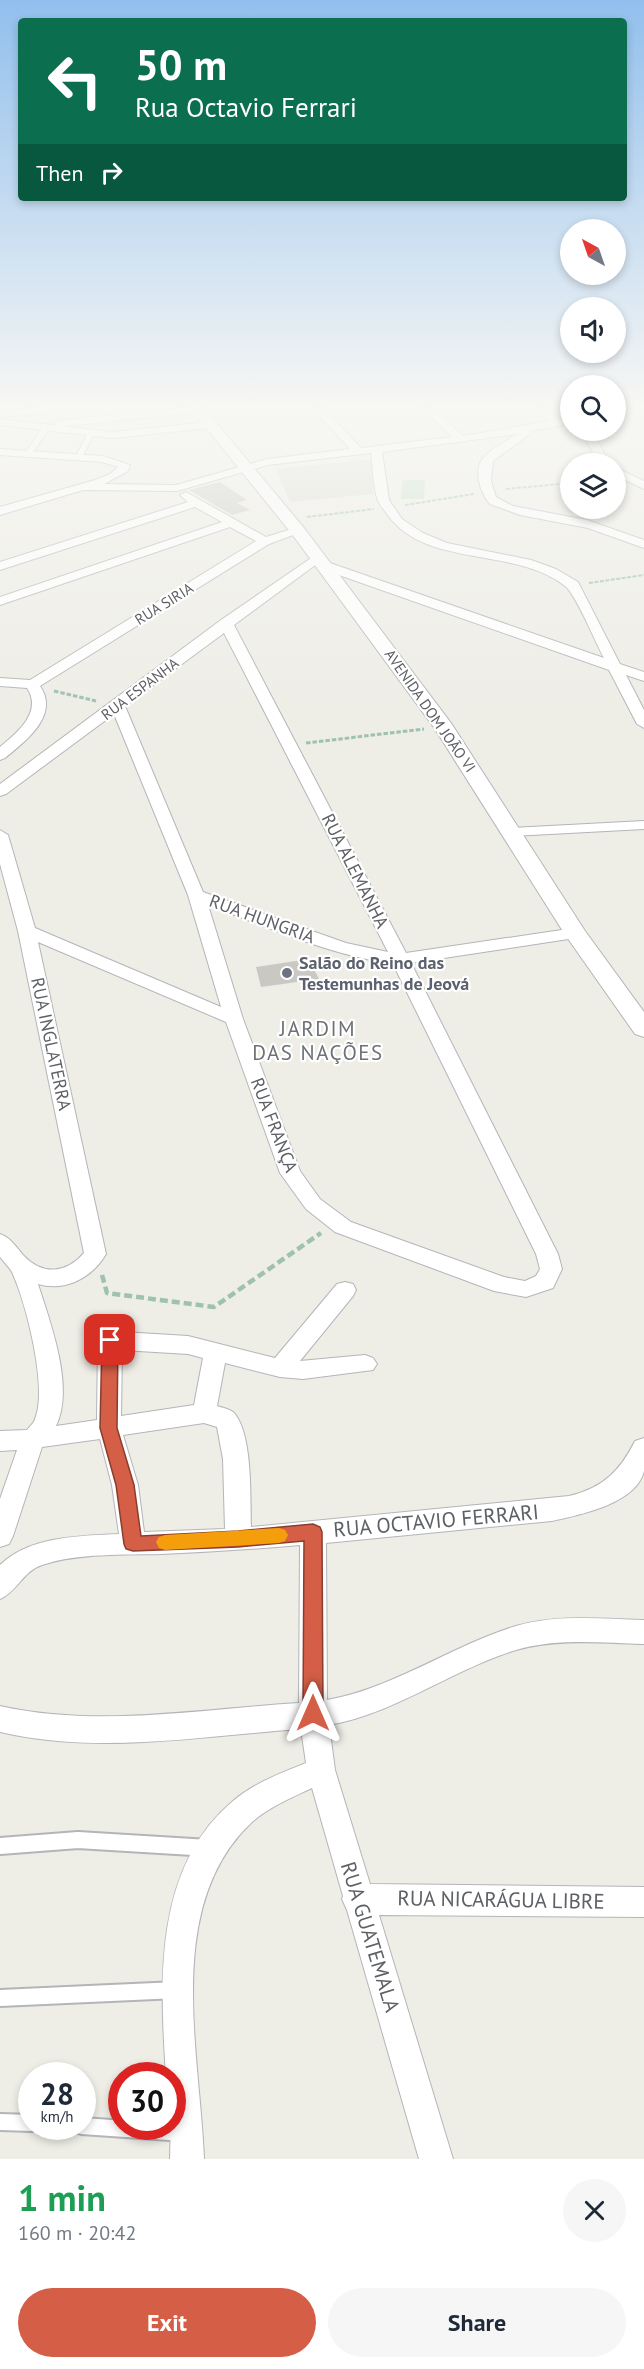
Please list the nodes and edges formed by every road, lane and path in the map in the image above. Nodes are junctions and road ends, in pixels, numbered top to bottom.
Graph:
1 (178, 509) edge
2 (206, 509) edge
3 (280, 509) edge
4 (378, 509) edge
5 (388, 509) edge
6 (517, 509) edge
7 (230, 523) junction
8 (293, 525) junction
9 (265, 541) junction
10 (644, 544) edge
11 (323, 565) junction
12 (0, 566) edge
13 (644, 575) edge
14 (365, 584) junction
15 (278, 585) junction
16 (573, 585) junction
17 (343, 592) junction
18 (0, 601) edge
19 (226, 623) junction
20 (616, 668) junction
21 (644, 677) edge
22 (0, 682) edge
23 (34, 686) junction
24 (118, 706) junction
25 (644, 724) edge
26 (444, 727) junction
27 (22, 735) junction
28 (0, 744) edge
29 (291, 745) junction
30 (0, 755) edge
31 (0, 791) edge
32 (644, 825) edge
33 (512, 832) junction
34 (0, 835) edge
35 (196, 895) junction
36 (27, 931) junction
37 (576, 933) junction
38 (400, 959) junction
39 (234, 1019) junction
40 (644, 1029) edge
41 (337, 1222) junction
42 (0, 1242) edge
43 (95, 1254) junction
44 (21, 1267) junction
45 (545, 1282) joint
46 (345, 1290) dead end
47 (216, 1352) junction
48 (365, 1364) dead end
49 (280, 1368) junction
50 (204, 1413) junction
51 (109, 1428) junction
52 (33, 1439) junction
53 (0, 1441) edge
54 (644, 1448) edge
55 (313, 1532) junction
56 (0, 1536) edge
57 (238, 1539) junction
58 (133, 1544) junction
59 (0, 1587) edge
60 (644, 1632) edge
61 (313, 1713) junction
62 (0, 1719) edge
63 (321, 1770) junction
64 (0, 1846) edge
65 (210, 1848) junction
66 (357, 1899) junction
67 (644, 1902) edge
68 (179, 1990) junction
69 (0, 1998) edge
70 (0, 2122) edge
71 (18, 2123) edge
72 (96, 2129) edge
73 (187, 2146) edge
74 (436, 2159) edge

1 - 12 street
2 - 7 street
3 - 8 street, AVENIDA DOM JOÃO VI
4 - 8 path
5 - 16 street
6 - 10 street
7 - 9 street
7 - 18 street
8 - 9 street, RUA SIRIA
8 - 11 street, AVENIDA DOM JOÃO VI
9 - 23 street, RUA SIRIA
11 - 14 street
11 - 15 street, RUA ESPANHA
11 - 15 street, RUA ESPANHA
11 - 17 street, AVENIDA DOM JOÃO VI
13 - 16 path
14 - 17 street
14 - 20 street
15 - 19 street, RUA ESPANHA
16 - 20 street
17 - 26 street, AVENIDA DOM JOÃO VI
19 - 24 street, RUA ESPANHA
19 - 29 street, RUA ALEMANHA
20 - 21 street
20 - 25 street
22 - 23 street
23 - 24 path
23 - 27 street
24 - 31 street, RUA ESPANHA
24 - 35 street, RUA FRANÇA
26 - 29 path
26 - 33 street, AVENIDA DOM JOÃO VI
27 - 28 street
27 - 30 street
29 - 38 street, RUA ALEMANHA
32 - 33 lane
33 - 37 street, AVENIDA DOM JOÃO VI
34 - 36 street, RUA INGLATERRA
35 - 38 street, RUA HUNGRIA
35 - 39 street, RUA FRANÇA
36 - 39 street
36 - 43 street, RUA INGLATERRA
37 - 38 street, RUA HUNGRIA
37 - 40 street, AVENIDA DOM JOÃO VI
38 - 45 street, RUA ALEMANHA
39 - 41 street, RUA FRANÇA
41 - 43 path
41 - 45 street, RUA FRANÇA
42 - 44 street
43 - 44 street
44 - 52 street
46 - 49 street
47 - 49 street
47 - 50 street
47 - 51 street
48 - 49 street
50 - 51 street
50 - 57 street
51 - 52 street
51 - 58 street
52 - 53 street
52 - 56 street
54 - 55 street, RUA OCTAVIO FERRARI
55 - 57 street, RUA OCTAVIO FERRARI
55 - 61 street, RUA GUATEMALA
57 - 58 street, RUA OCTAVIO FERRARI
58 - 59 street, RUA OCTAVIO FERRARI
60 - 61 street
61 - 62 street
61 - 63 street, RUA GUATEMALA
63 - 65 street
63 - 66 street, RUA GUATEMALA
64 - 65 lane
65 - 68 street
66 - 67 street, RUA NICARÁGUA LIBRE
66 - 74 street, RUA GUATEMALA
68 - 69 lane
68 - 73 street
70 - 71 lane
72 - 73 lane

